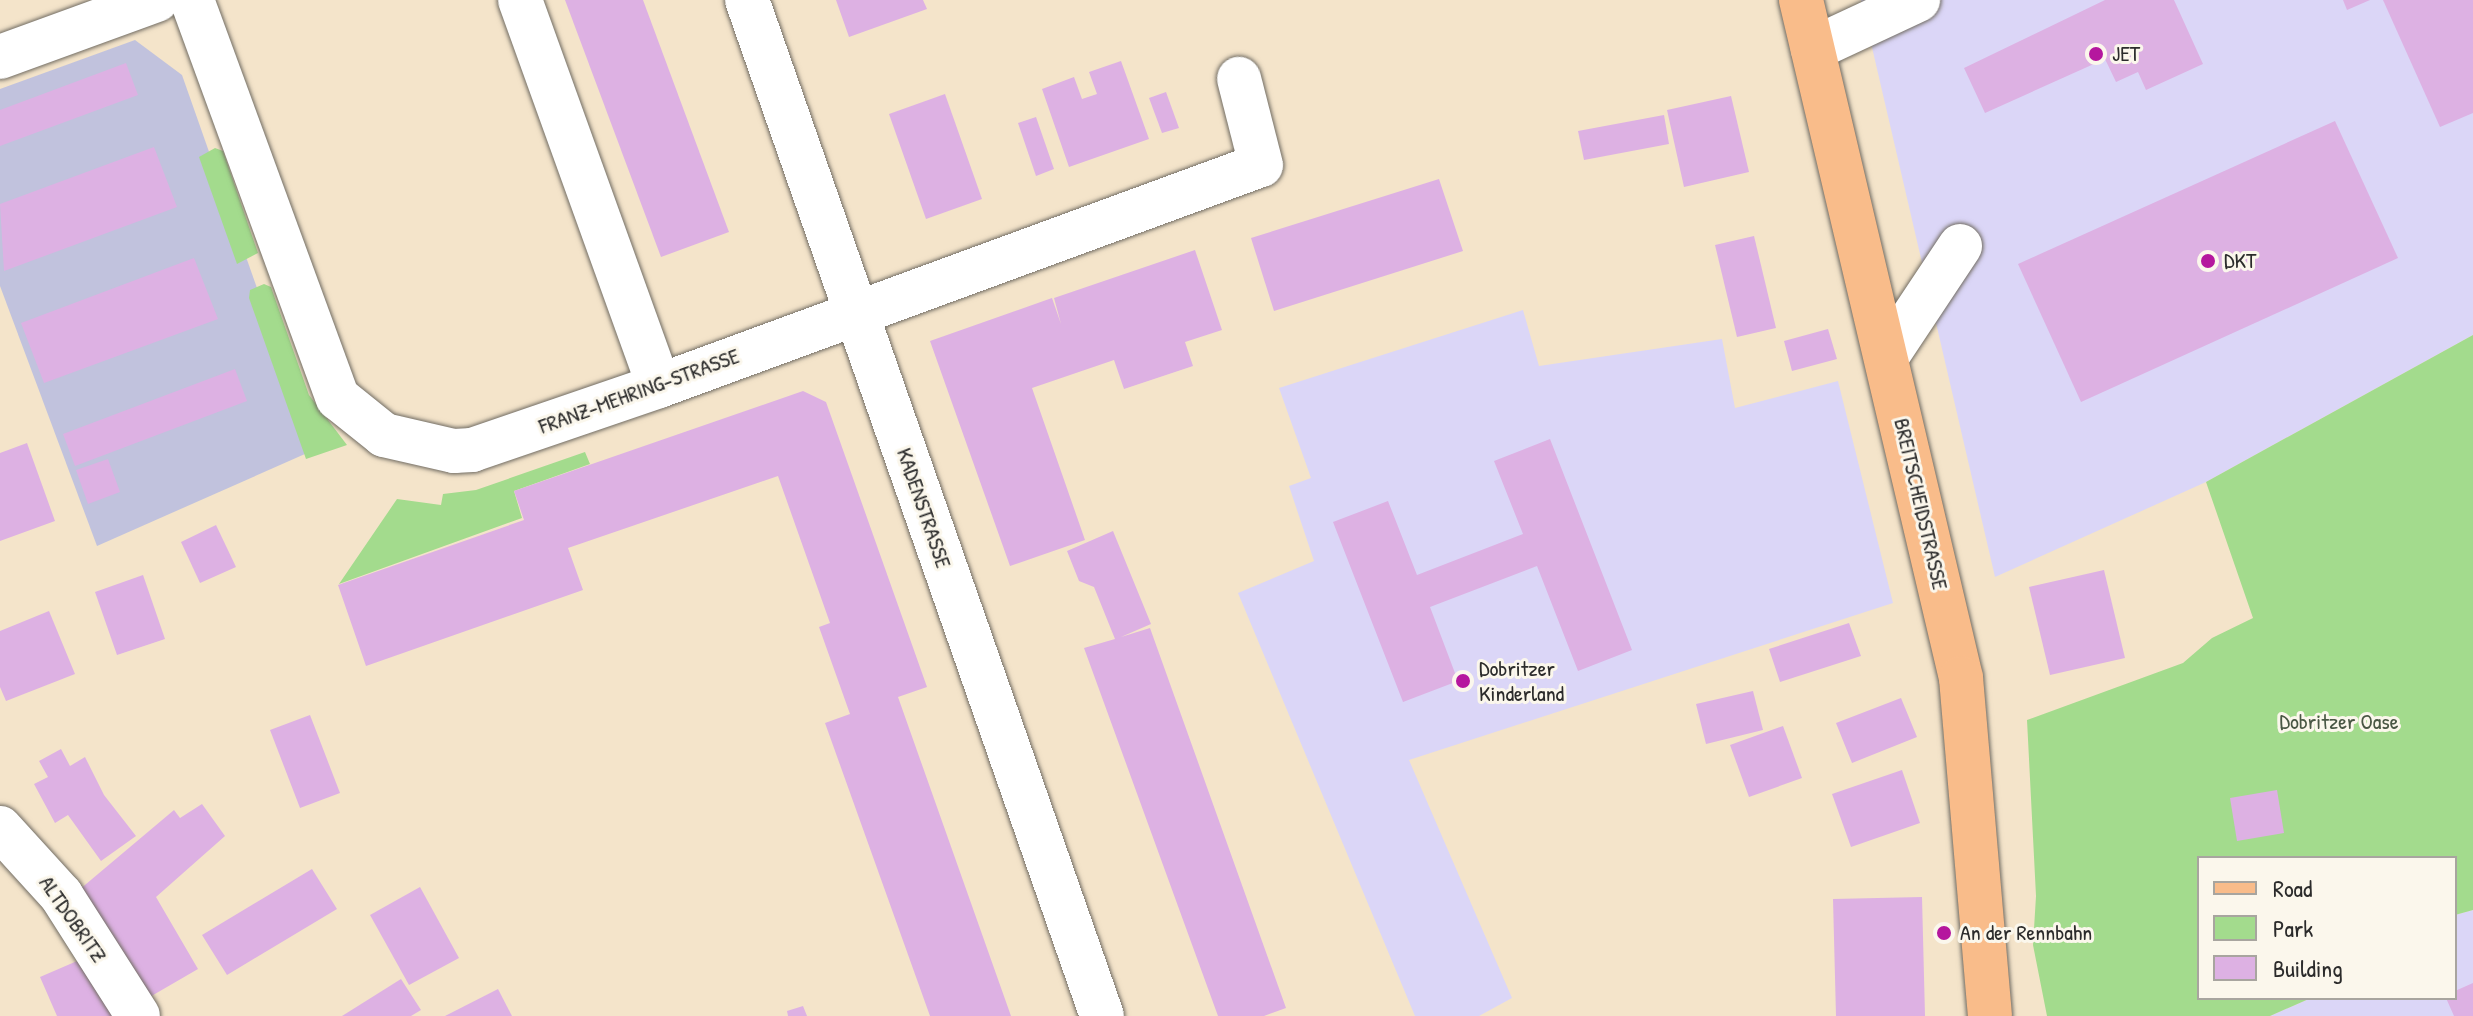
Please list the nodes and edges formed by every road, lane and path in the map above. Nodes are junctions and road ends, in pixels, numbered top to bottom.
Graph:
1 (157, 0) edge
2 (192, 0) edge
3 (520, 0) edge
4 (747, 0) edge
5 (1801, 0) edge
6 (1918, 0) edge
7 (1813, 49) junction
8 (0, 57) edge
9 (1239, 79) dead end
10 (1960, 246) dead end
11 (855, 311) junction
12 (1887, 356) junction
13 (659, 386) junction
14 (0, 828) edge
15 (138, 1016) edge
16 (1102, 1016) edge
17 (1990, 1016) edge

1 - 8 street
2 - 13 street, FRANZ-MEHRING-STRASSE
3 - 13 street
4 - 11 street, KADENSTRASSE
5 - 7 main road, BREITSCHEIDSTRASSE
6 - 7 street
7 - 12 main road, BREITSCHEIDSTRASSE
9 - 11 street, FRANZ-MEHRING-STRASSE
10 - 12 street
11 - 13 street, FRANZ-MEHRING-STRASSE
11 - 16 street, KADENSTRASSE
12 - 17 main road, BREITSCHEIDSTRASSE
14 - 15 street, ALTDOBRITZ

